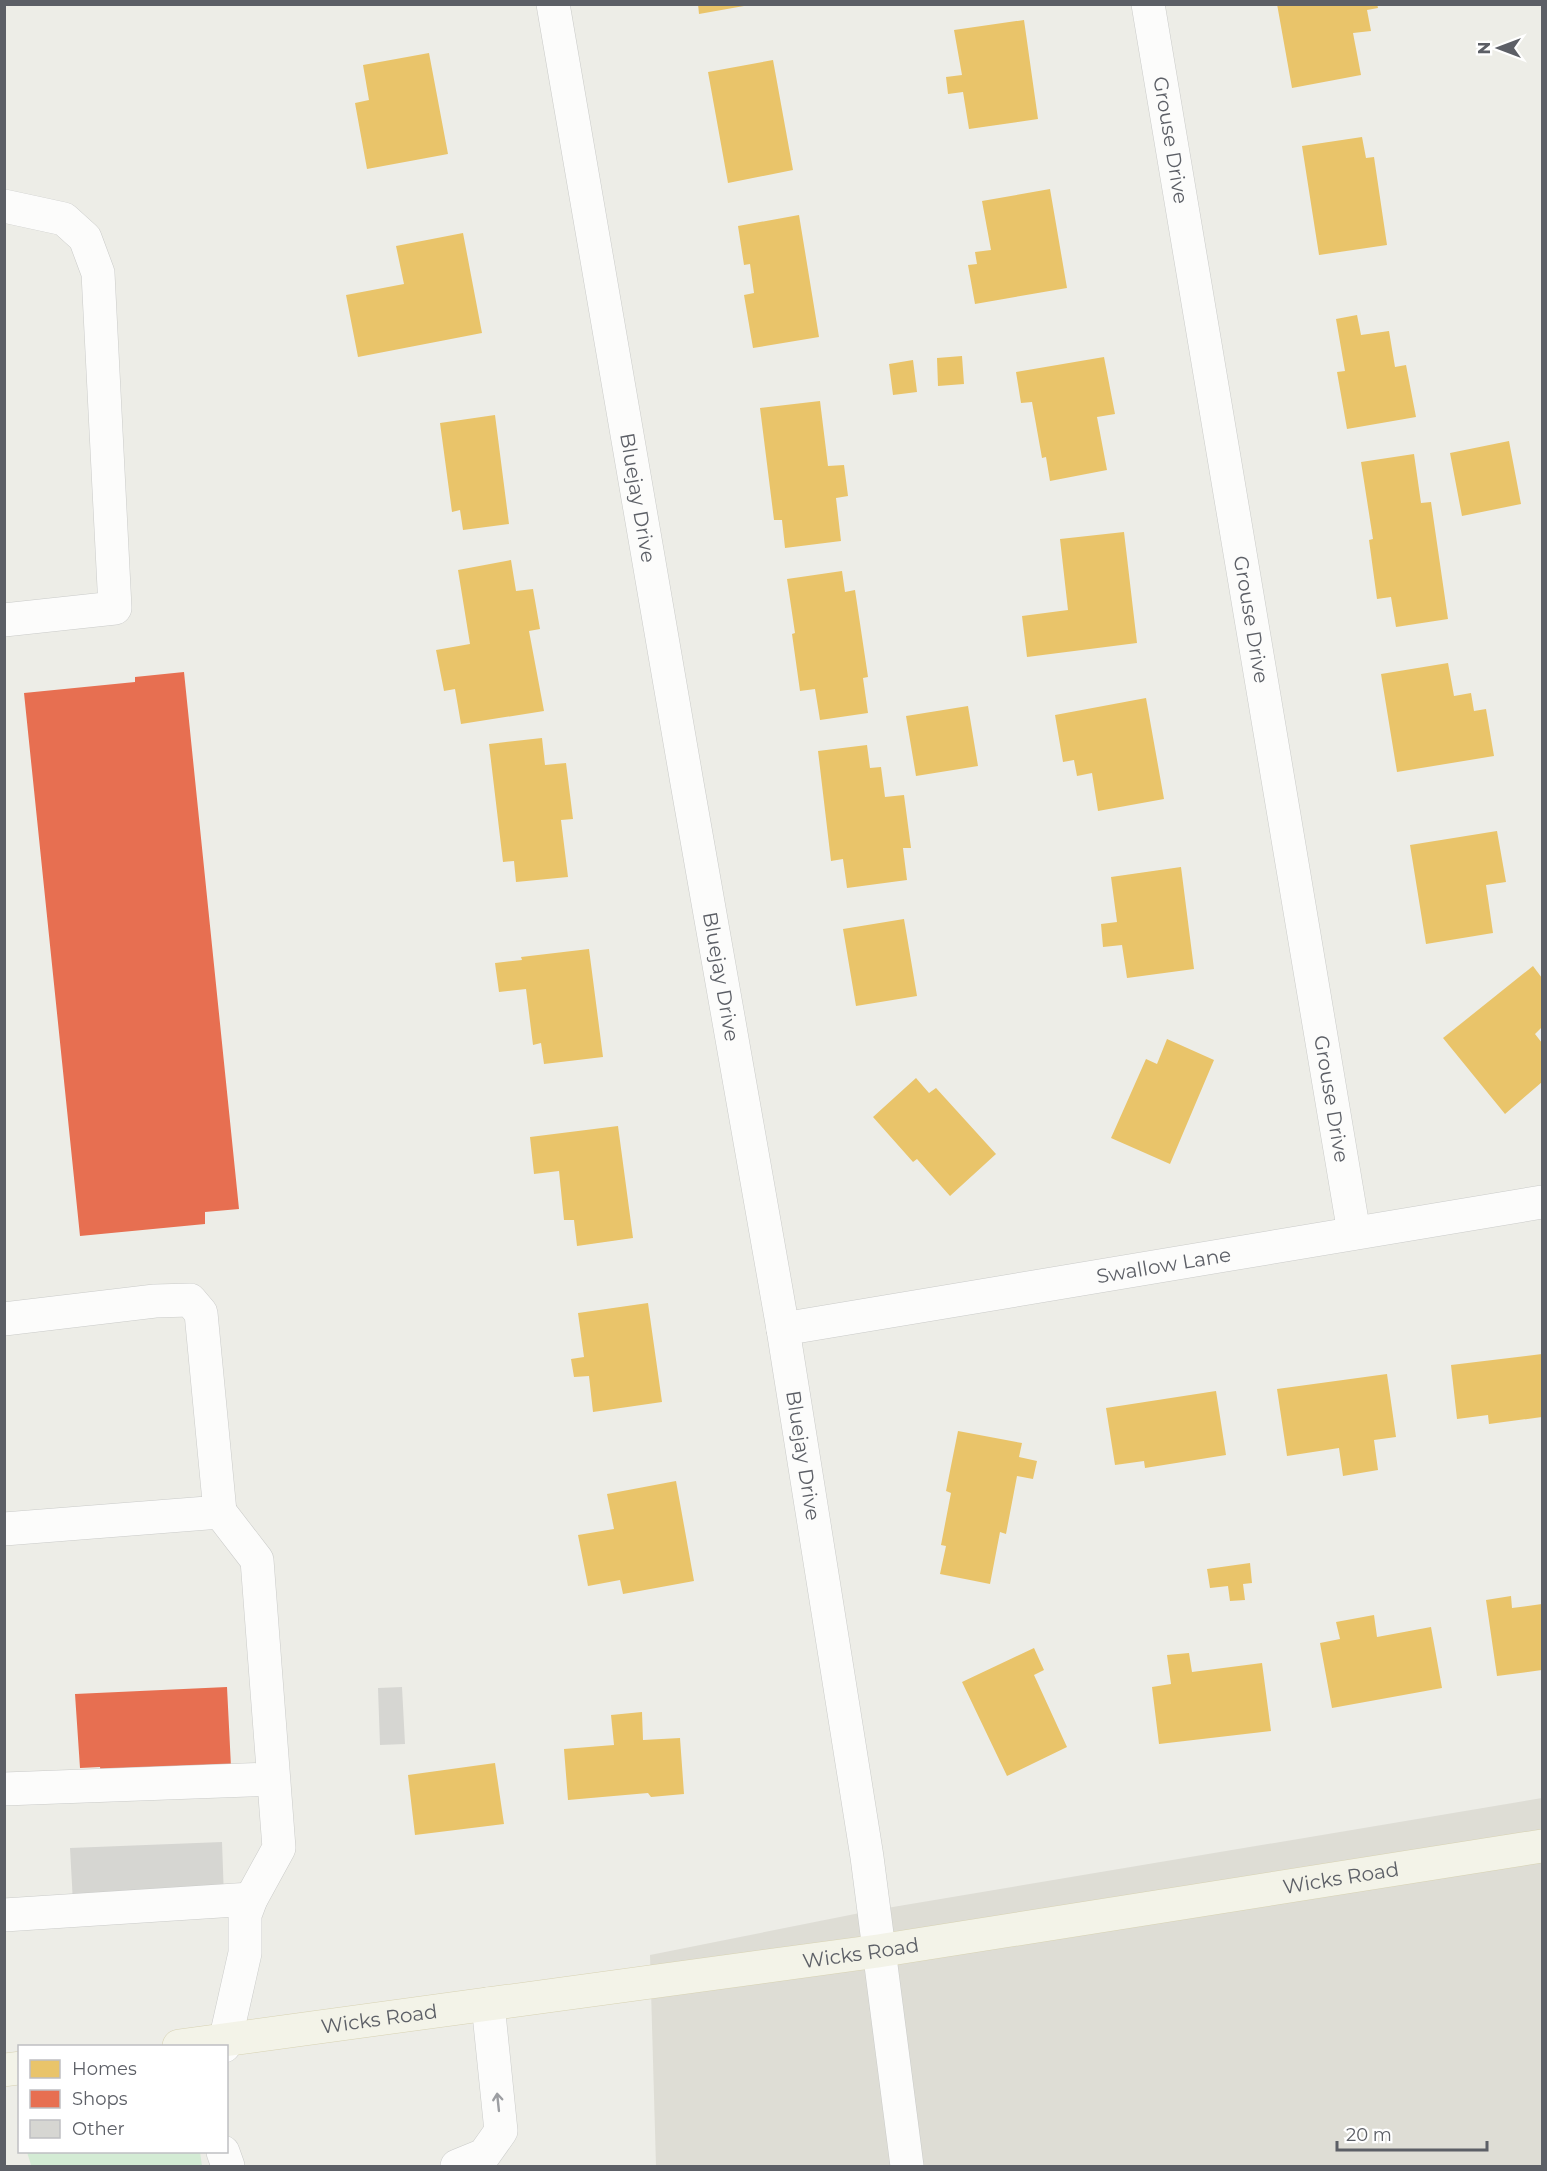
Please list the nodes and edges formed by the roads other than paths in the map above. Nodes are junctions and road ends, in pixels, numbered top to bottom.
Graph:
1 (554, 4) edge
2 (1148, 4) edge
3 (4, 206) edge
4 (4, 620) edge
5 (1542, 1202) edge
6 (1354, 1233) junction
7 (4, 1319) edge
8 (783, 1329) junction
9 (220, 1512) junction
10 (5, 1529) edge
11 (273, 1779) junction
12 (4, 1789) edge
13 (1542, 1846) edge
14 (251, 1899) junction
15 (4, 1915) edge
16 (878, 1951) junction
17 (488, 2004) junction
18 (224, 2043) edge
19 (194, 2045) edge
20 (471, 2161) edge
21 (907, 2166) edge

1 - 8 street, Bluejay Drive
2 - 6 street, Grouse Drive
3 - 4 street
5 - 6 street, Swallow Lane
6 - 8 street, Swallow Lane
7 - 9 street
8 - 16 street, Bluejay Drive
9 - 10 street
9 - 11 street
11 - 12 street
11 - 14 street
13 - 16 main road, Wicks Road
14 - 15 street
14 - 18 street
16 - 17 main road, Wicks Road
16 - 21 street, Bluejay Drive
17 - 18 main road, Wicks Road
20 -> 17 street
18 - 19 main road, Wicks Road

